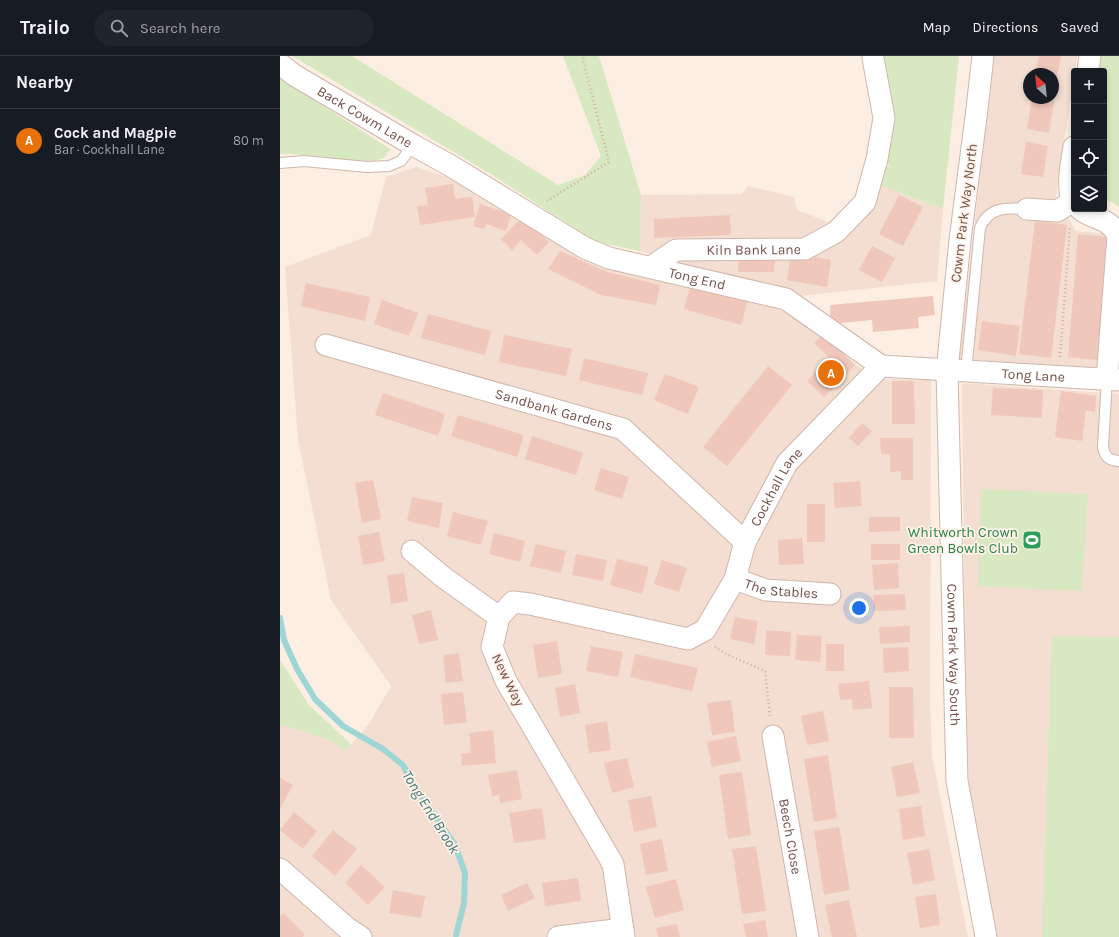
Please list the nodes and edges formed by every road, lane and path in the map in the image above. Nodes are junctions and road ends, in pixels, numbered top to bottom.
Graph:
1 (582, 56) edge
2 (983, 56) edge
3 (1090, 56) edge
4 (873, 57) edge
5 (280, 64) edge
6 (1088, 68) edge
7 (413, 146) junction
8 (280, 162) edge
9 (1071, 164) edge
10 (451, 166) joint
11 (1071, 195) edge
12 (1071, 206) edge
13 (1027, 209) joint
14 (1074, 212) edge
15 (1084, 212) edge
16 (528, 213) junction
17 (651, 267) junction
18 (326, 345) dead end
19 (881, 366) junction
20 (957, 371) junction
21 (1058, 377) junction
22 (1113, 380) edge
23 (1119, 461) edge
24 (744, 542) junction
25 (412, 551) dead end
26 (735, 579) junction
27 (830, 594) dead end
28 (499, 617) junction
29 (700, 632) junction
30 (773, 736) joint
31 (280, 869) edge
32 (624, 933) edge
33 (361, 937) edge
34 (558, 937) edge
35 (808, 937) edge
36 (986, 937) edge

1 - 16 path
2 - 20 street, Cowm Park Way North
3 - 6 street
4 - 17 street, Kiln Bank Lane
5 - 7 street, Back Cowm Lane
7 - 8 lane
7 - 10 street, Back Cowm Lane
9 - 11 street
10 - 16 street, Tong End
12 - 13 street
13 - 20 lane
14 - 21 path
15 - 22 street
16 - 17 street, Tong End
17 - 19 street, Tong End
18 - 24 street, Sandbank Gardens
19 - 20 street
19 - 24 street, Cockhall Lane
20 - 21 street, Tong Lane
20 - 36 street, Cowm Park Way South
21 - 22 street, Tong Lane
22 - 23 lane
24 - 26 street, Cockhall Lane
25 - 28 street
26 - 27 street, The Stables
26 - 29 street, Cockhall Lane
28 - 29 street, New Way
28 - 32 street, New Way
29 - 30 path
30 - 35 street, Beech Close
31 - 33 street
32 - 34 street

